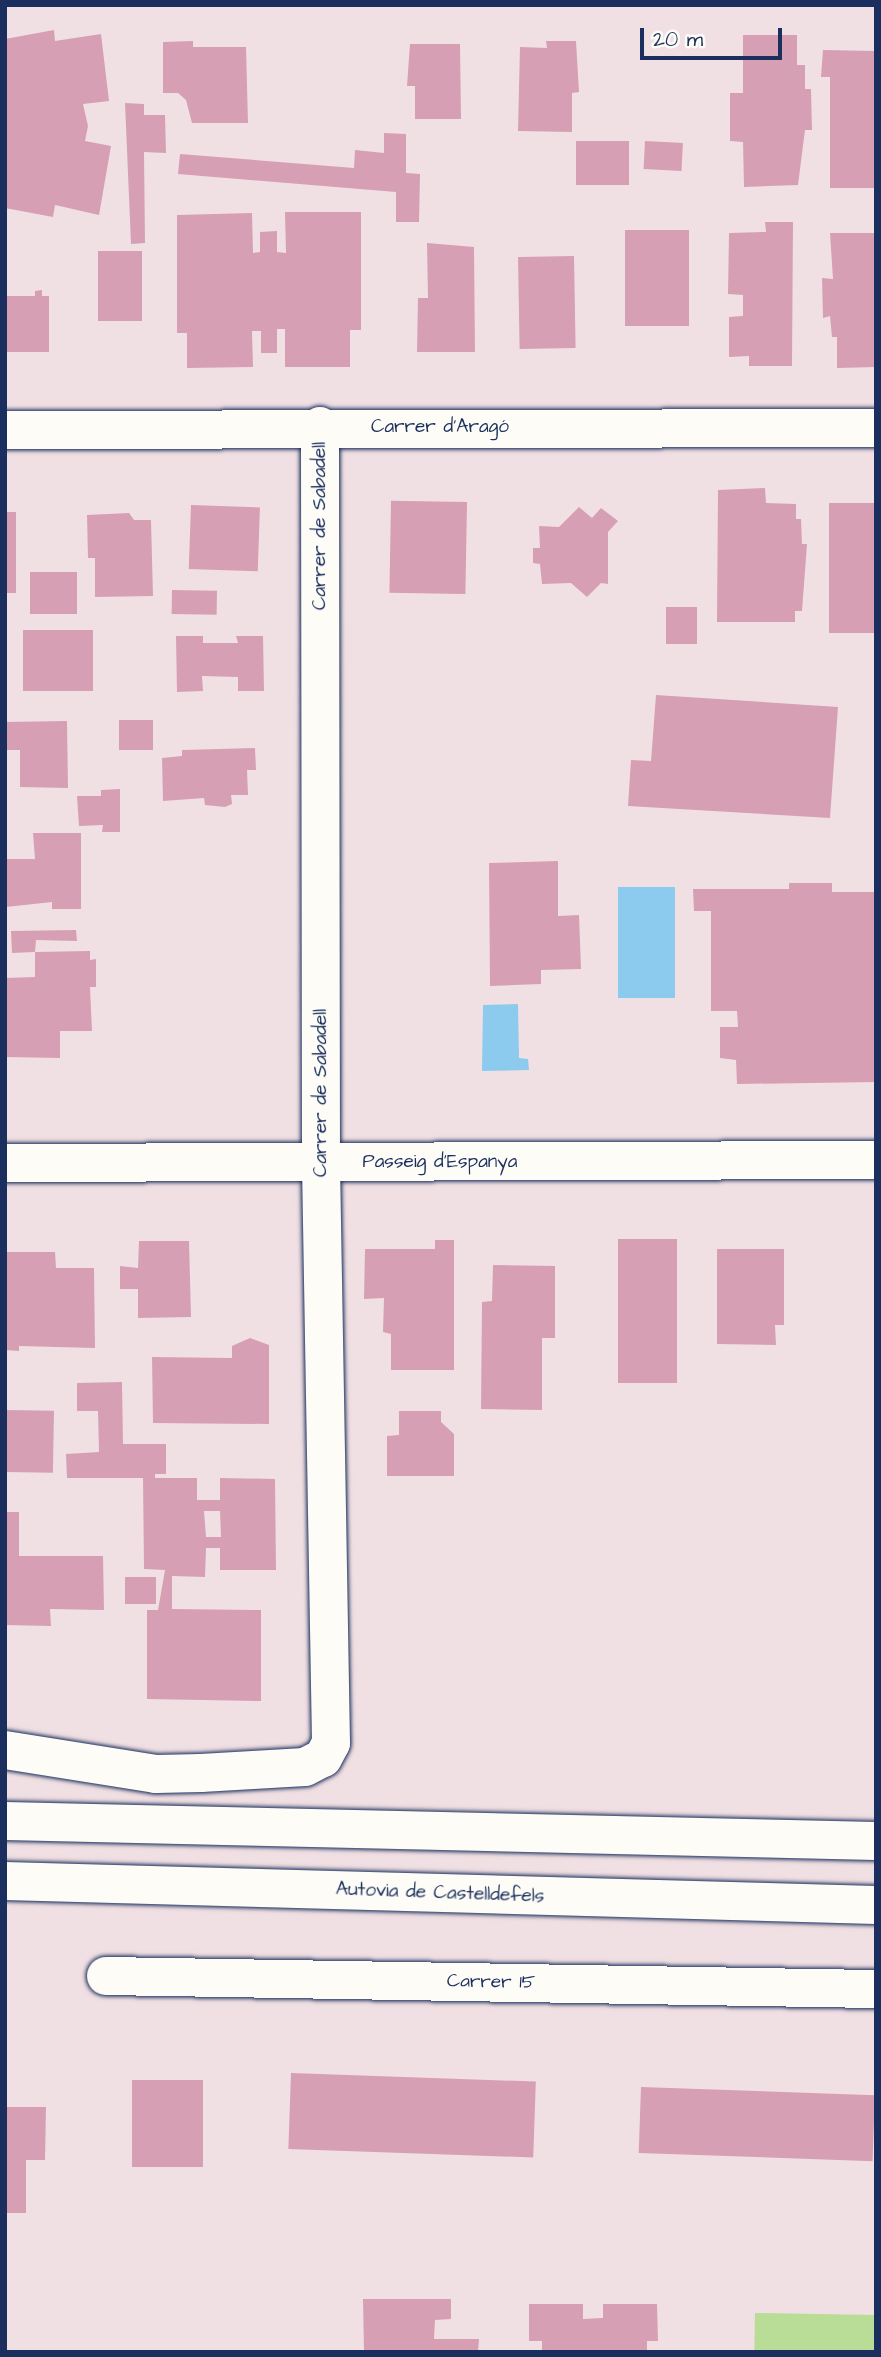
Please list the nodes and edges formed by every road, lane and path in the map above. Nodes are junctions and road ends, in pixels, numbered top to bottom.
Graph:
1 (320, 426) junction
2 (876, 428) edge
3 (5, 430) edge
4 (876, 1160) edge
5 (321, 1162) junction
6 (5, 1163) edge
7 (5, 1750) edge
8 (5, 1821) edge
9 (876, 1841) edge
10 (5, 1881) edge
11 (876, 1905) edge
12 (106, 1976) dead end
13 (876, 1989) edge

1 - 2 main road, Carrer d'Aragó
1 - 3 main road, Carrer d'Aragó
1 - 5 main road, Carrer de Sabadell
4 - 5 main road, Passeig d'Espanya
5 - 6 main road, Passeig d'Espanya
5 - 7 main road, Carrer de Sabadell
8 - 9 main road
10 - 11 main road, Autovia de Castelldefels
12 - 13 main road, Carrer 15

